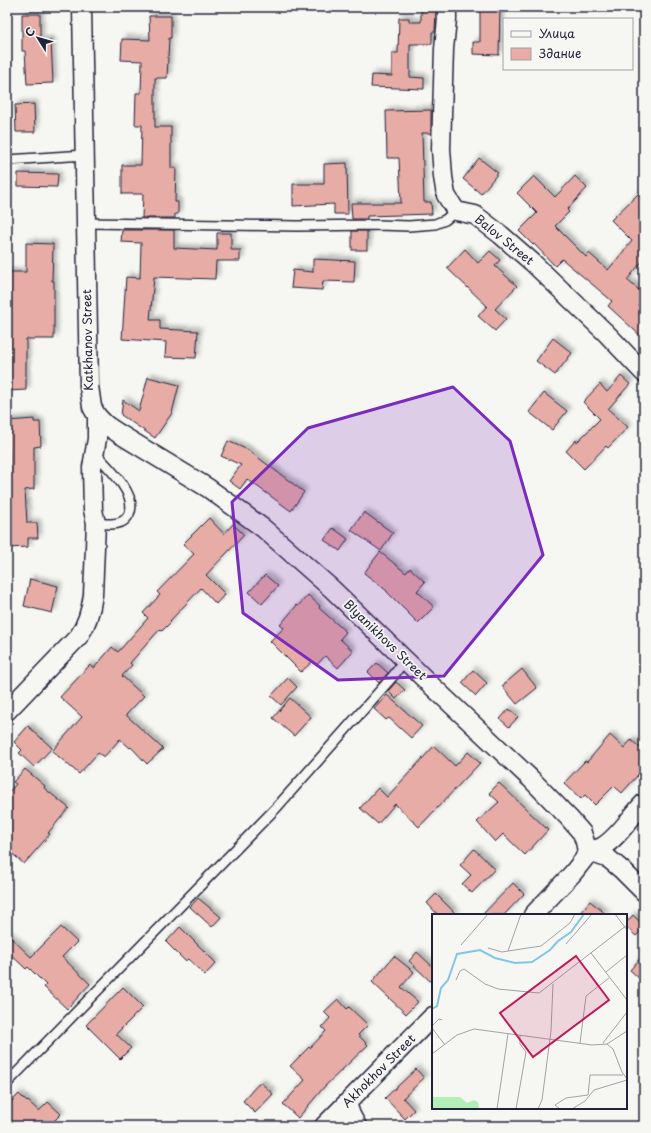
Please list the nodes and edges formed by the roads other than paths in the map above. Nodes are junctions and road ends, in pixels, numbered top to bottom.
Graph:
1 (82, 7) edge
2 (447, 7) edge
3 (85, 155) junction
4 (7, 160) edge
5 (456, 211) junction
6 (86, 223) junction
7 (644, 373) edge
8 (97, 416) junction
9 (94, 452) junction
10 (96, 523) junction
11 (406, 659) junction
12 (7, 711) edge
13 (644, 803) edge
14 (586, 851) junction
15 (644, 892) edge
16 (534, 914) edge
17 (432, 1017) edge
18 (7, 1083) edge
19 (347, 1103) junction
20 (324, 1126) edge
21 (357, 1126) edge

1 - 3 street, Katkhanov Street
2 - 5 street
3 - 4 lane
3 - 6 street, Katkhanov Street
5 - 6 lane
5 - 7 street, Balov Street
6 - 8 street, Katkhanov Street
8 - 9 street, Katkhanov Street
8 - 11 street, Blyanikhovs Street
9 - 10 street, Katkhanov Street
9 - 10 lane
10 - 12 street, Katkhanov Street
11 - 14 street, Blyanikhovs Street
11 - 18 lane
13 - 14 street
14 - 15 street
14 - 16 street
17 - 19 street, Akhokhov Street
19 - 20 street, Akhokhov Street
19 - 21 street

